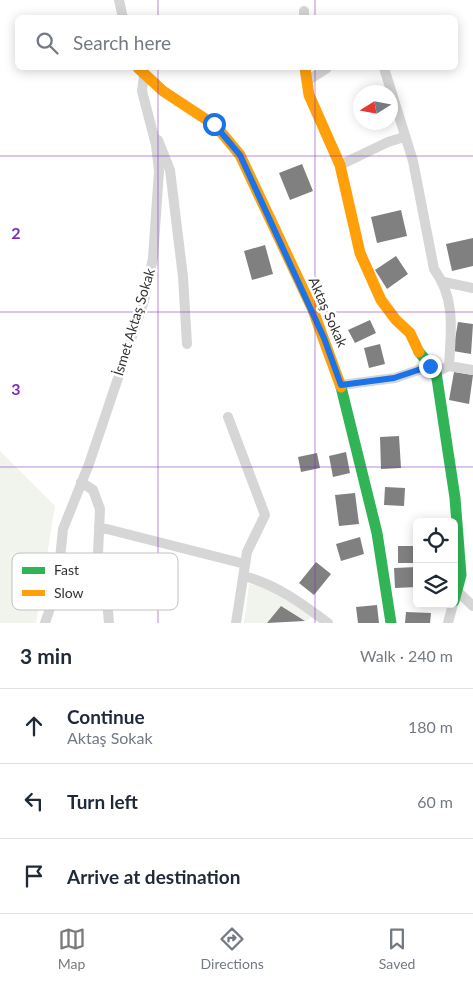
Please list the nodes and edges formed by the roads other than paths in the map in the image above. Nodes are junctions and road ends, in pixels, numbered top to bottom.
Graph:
1 (119, 0) edge
2 (122, 15) edge
3 (305, 70) edge
4 (324, 70) edge
5 (385, 70) edge
6 (141, 72) edge
7 (307, 82) junction
8 (151, 126) junction
9 (404, 137) junction
10 (340, 165) junction
11 (444, 282) junction
12 (473, 288) edge
13 (187, 344) dead end
14 (449, 366) junction
15 (433, 369) junction
16 (473, 370) edge
17 (341, 385) junction
18 (228, 418) dead end
19 (81, 482) junction
20 (99, 527) junction
21 (61, 553) edge
22 (98, 553) edge
23 (244, 564) junction
24 (244, 576) junction
25 (458, 588) edge
26 (458, 600) edge
27 (473, 606) edge
28 (452, 608) edge
29 (49, 610) edge
30 (107, 610) edge
31 (45, 623) edge
32 (108, 623) edge
33 (236, 623) edge
34 (328, 623) edge
35 (391, 623) edge
36 (448, 623) edge

1 - 2 street
3 - 7 street
4 - 7 street
5 - 9 street
6 - 8 street, İsmet Aktaş Sokak
6 - 17 street, Aktaş Sokak
7 - 10 street
8 - 13 street
8 - 19 street, İsmet Aktaş Sokak
9 - 10 street
9 - 11 street
10 - 15 street
11 - 12 street
11 - 14 street
14 - 15 street
14 - 16 street
15 - 17 street
15 - 25 street
17 - 35 street, Aktaş Sokak
18 - 23 street
19 - 20 street
19 - 21 street, İsmet Aktaş Sokak
20 - 22 street
20 - 23 street
23 - 24 street
24 - 33 street
24 - 34 street
26 - 27 street
28 - 36 street
29 - 31 street, İsmet Aktaş Sokak
30 - 32 street

